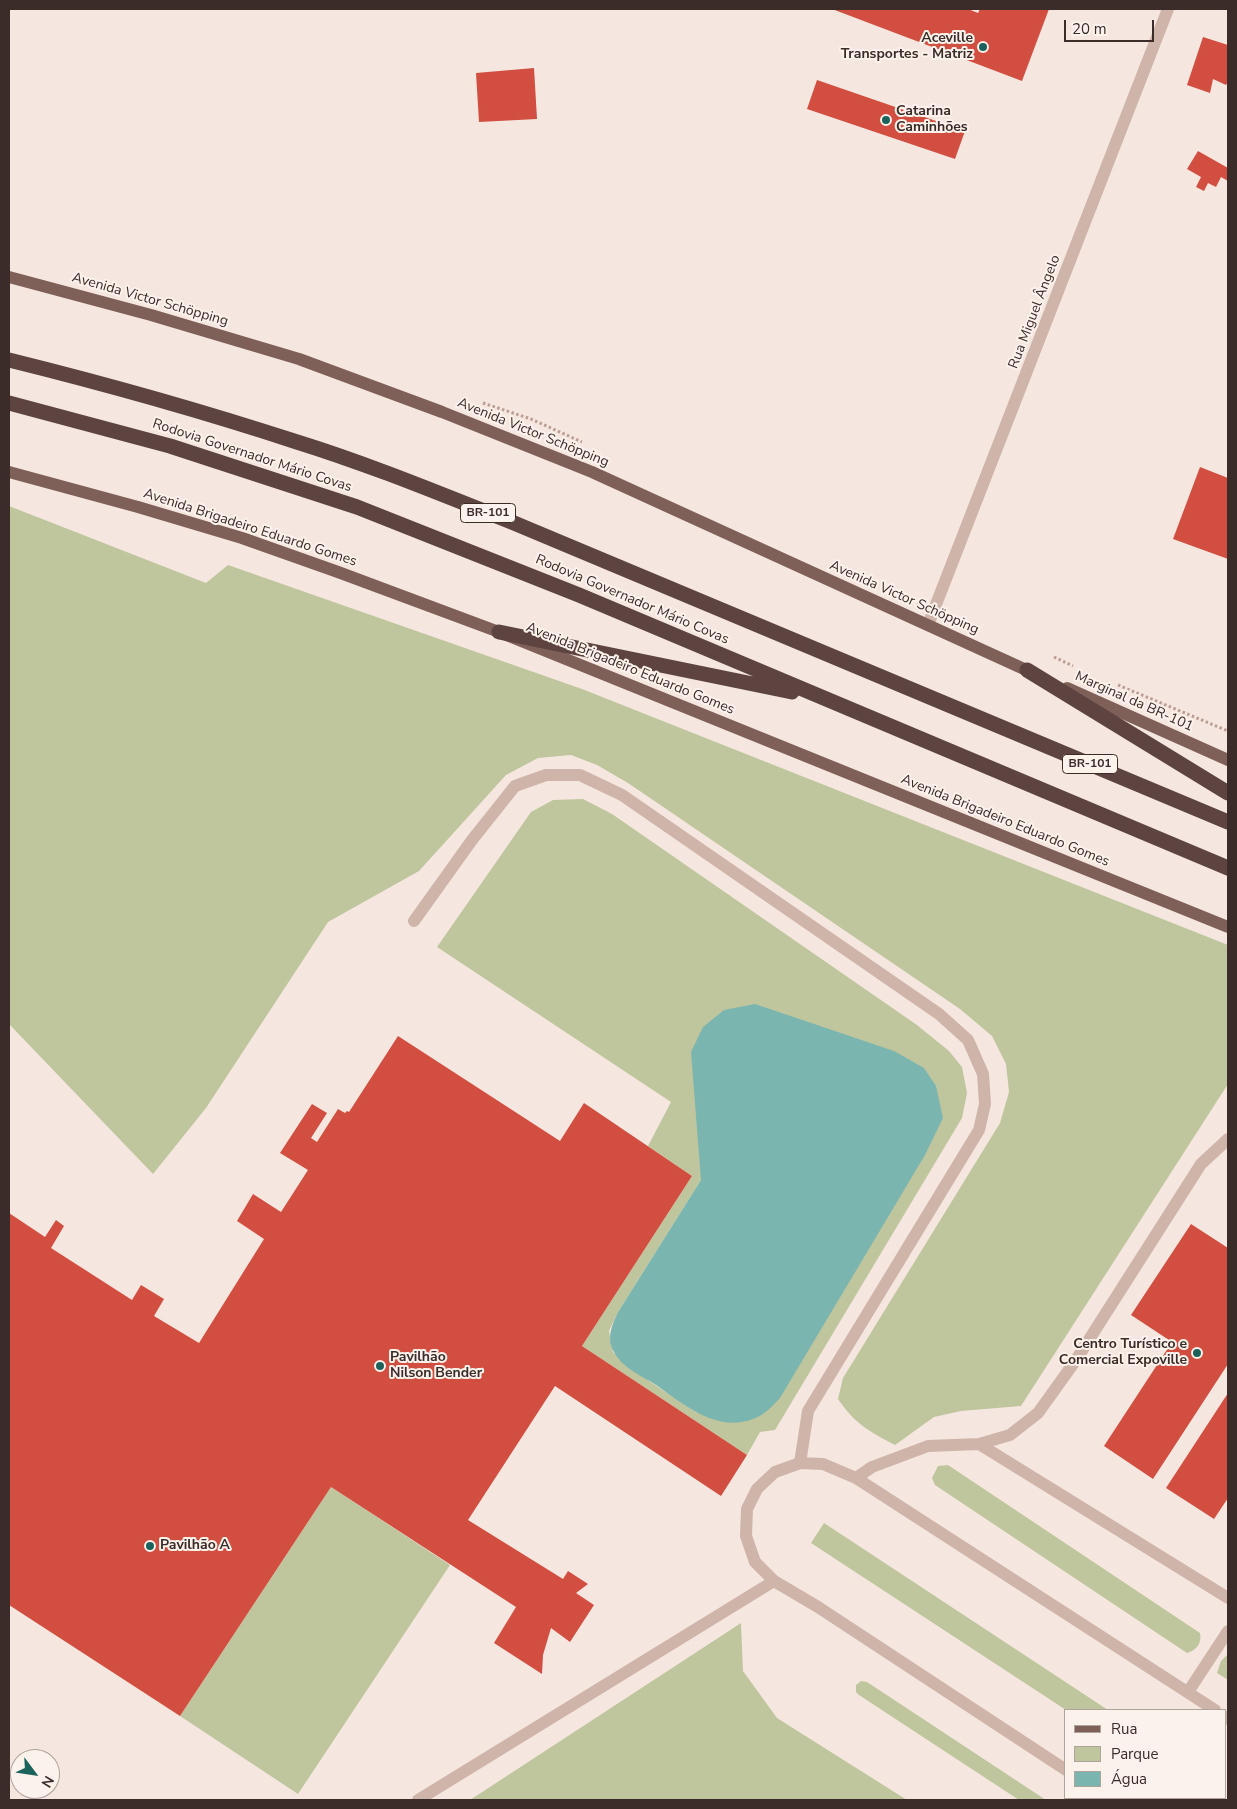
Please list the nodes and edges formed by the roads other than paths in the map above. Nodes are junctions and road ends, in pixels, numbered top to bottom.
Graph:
1 (1168, 9) edge
2 (9, 277) edge
3 (9, 360) edge
4 (9, 403) edge
5 (9, 472) edge
6 (928, 625) junction
7 (499, 632) junction
8 (1027, 670) junction
9 (826, 699) junction
10 (1228, 760) edge
11 (1228, 793) edge
12 (1228, 822) edge
13 (1228, 868) edge
14 (414, 921) dead end
15 (1228, 927) edge
16 (1228, 1139) edge
17 (979, 1444) junction
18 (800, 1463) junction
19 (856, 1478) junction
20 (774, 1581) junction
21 (1228, 1598) edge
22 (1228, 1631) edge
23 (1188, 1692) junction
24 (1214, 1709) edge
25 (1064, 1769) edge
26 (418, 1800) edge

1 - 6 street, Rua Miguel Ângelo
2 - 6 main road, Avenida Victor Schöpping
3 - 12 highway, Rodovia Governador Mário Covas / BR-101
4 - 9 highway, Rodovia Governador Mário Covas
5 - 7 main road, Avenida Brigadeiro Eduardo Gomes
6 - 8 main road, Avenida Victor Schöpping
7 - 9 highway
7 - 15 main road, Avenida Brigadeiro Eduardo Gomes
8 - 10 main road, Marginal da BR-101
8 - 11 highway
9 - 13 highway, Rodovia Governador Mário Covas
14 - 18 street
16 - 17 street
17 - 19 street
17 - 21 street
18 - 19 street
18 - 20 street
19 - 23 street
20 - 25 street
20 - 26 street
22 - 23 street
23 - 24 street

